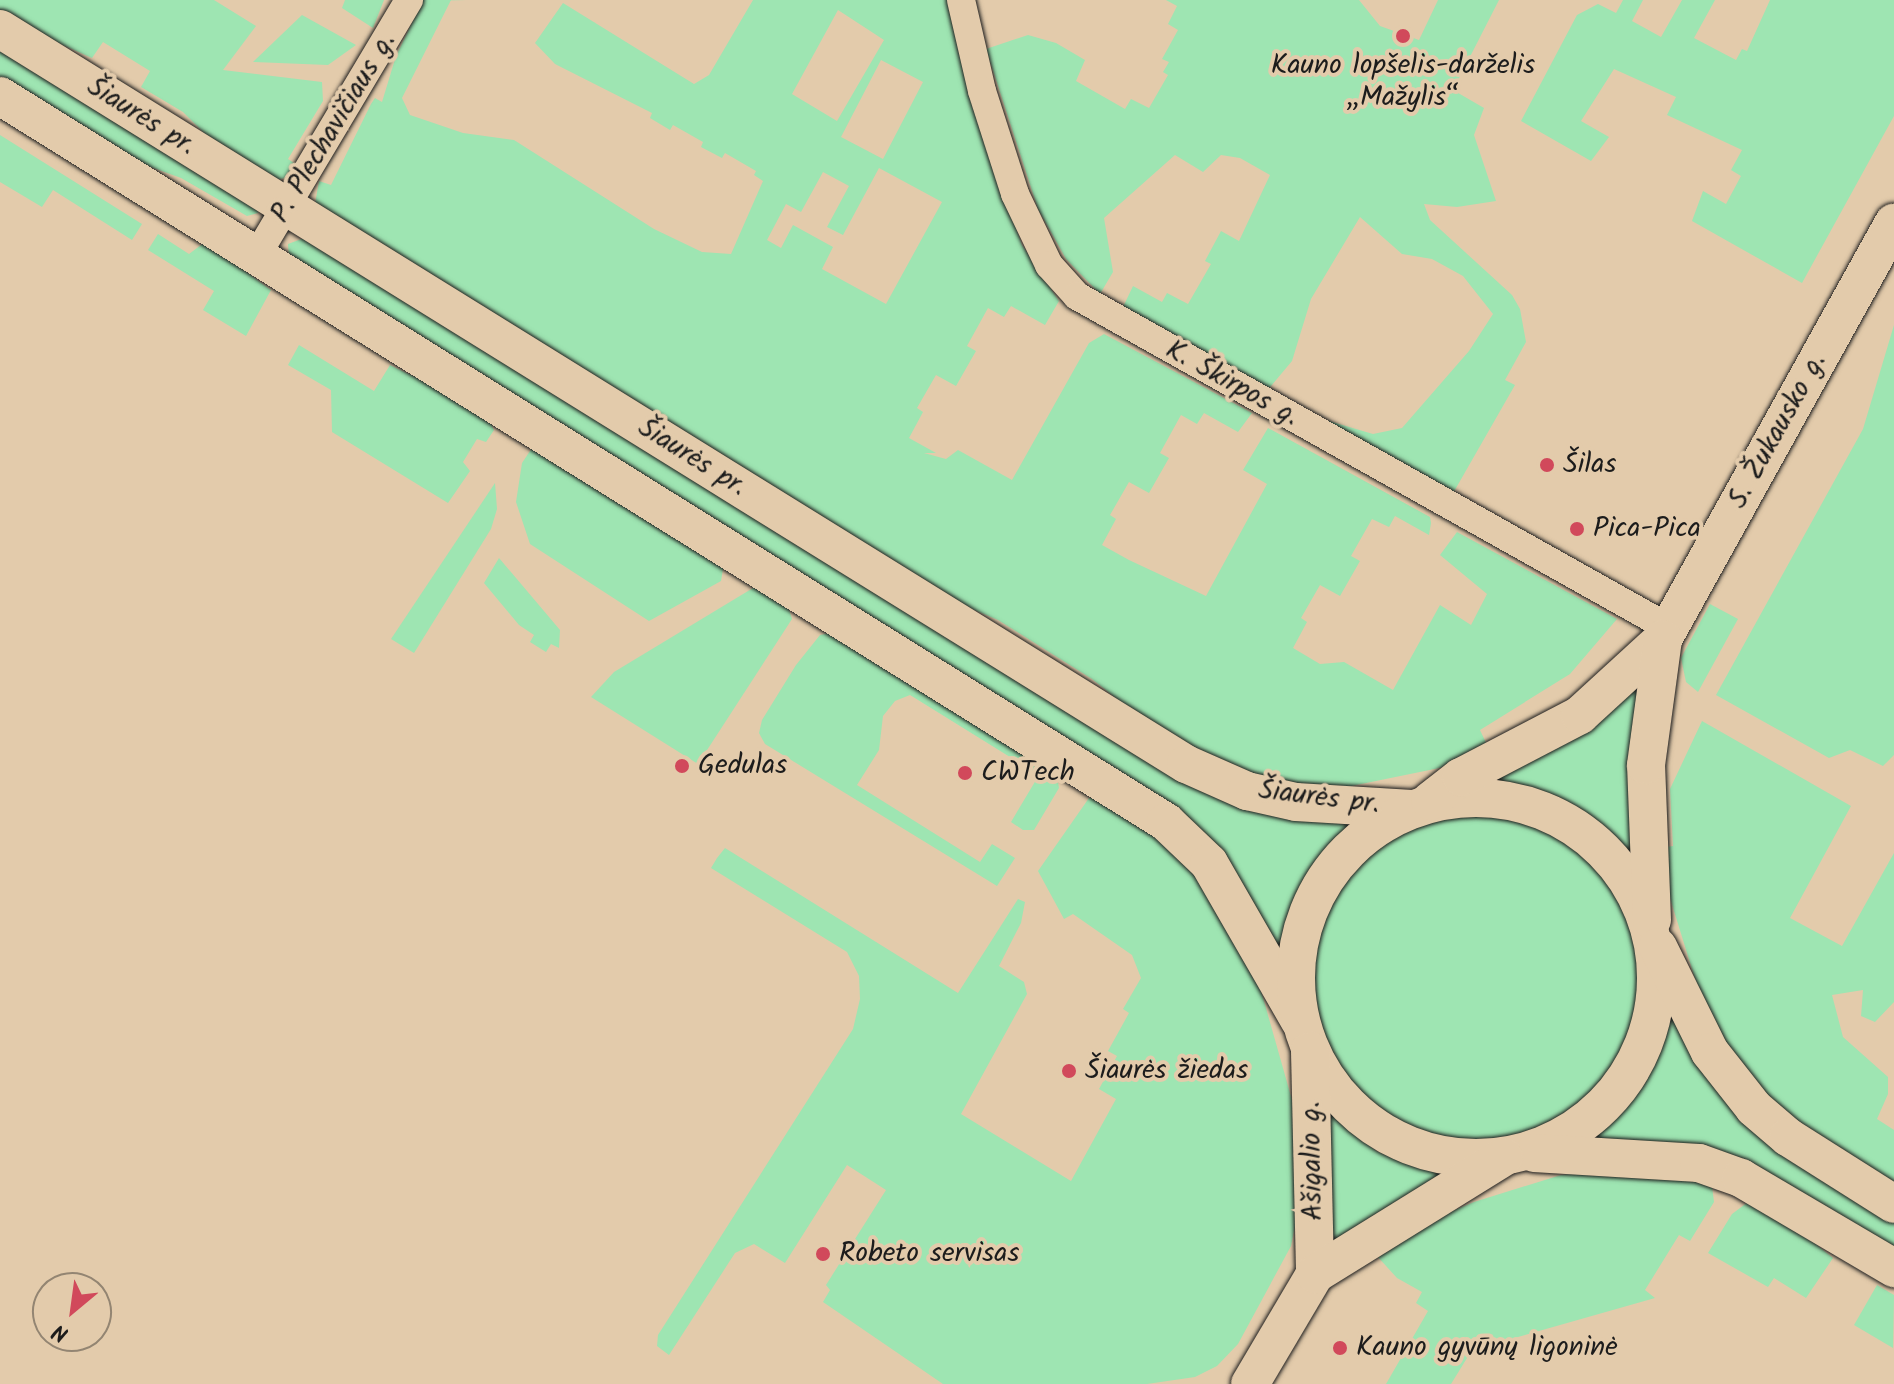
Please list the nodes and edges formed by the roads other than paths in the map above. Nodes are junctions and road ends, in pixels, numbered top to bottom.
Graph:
1 (409, 0) edge
2 (961, 0) edge
3 (0, 29) edge
4 (0, 96) edge
5 (286, 207) junction
6 (1894, 223) edge
7 (257, 255) junction
8 (1666, 634) junction
9 (1418, 807) junction
10 (1653, 938) junction
11 (1305, 1034) junction
12 (1514, 1155) junction
13 (1894, 1204) edge
14 (1894, 1268) edge
15 (1315, 1274) junction
16 (1250, 1384) edge

1 - 5 street, P. Plechavičiaus g.
2 - 8 street, K. Škirpos g.
3 - 5 main road, Šiaurės pr.
4 - 7 main road, Šiaurės pr.
5 - 7 street, P. Plechavičiaus g.
5 - 9 main road, Šiaurės pr.
6 - 8 main road, S. Žukausko g.
7 - 11 main road, Šiaurės pr.
8 - 9 main road, S. Žukausko g.
8 - 10 main road, S. Žukausko g.
9 - 10 main road
9 - 11 main road, Ašigalio g.
10 - 12 main road, Ašigalio g.
10 - 13 main road
11 - 12 main road, Šiaurės pr.
11 - 15 main road, Ašigalio g.
12 - 14 main road
12 - 15 main road, Ašigalio g.
15 - 16 main road, Ašigalio g.

